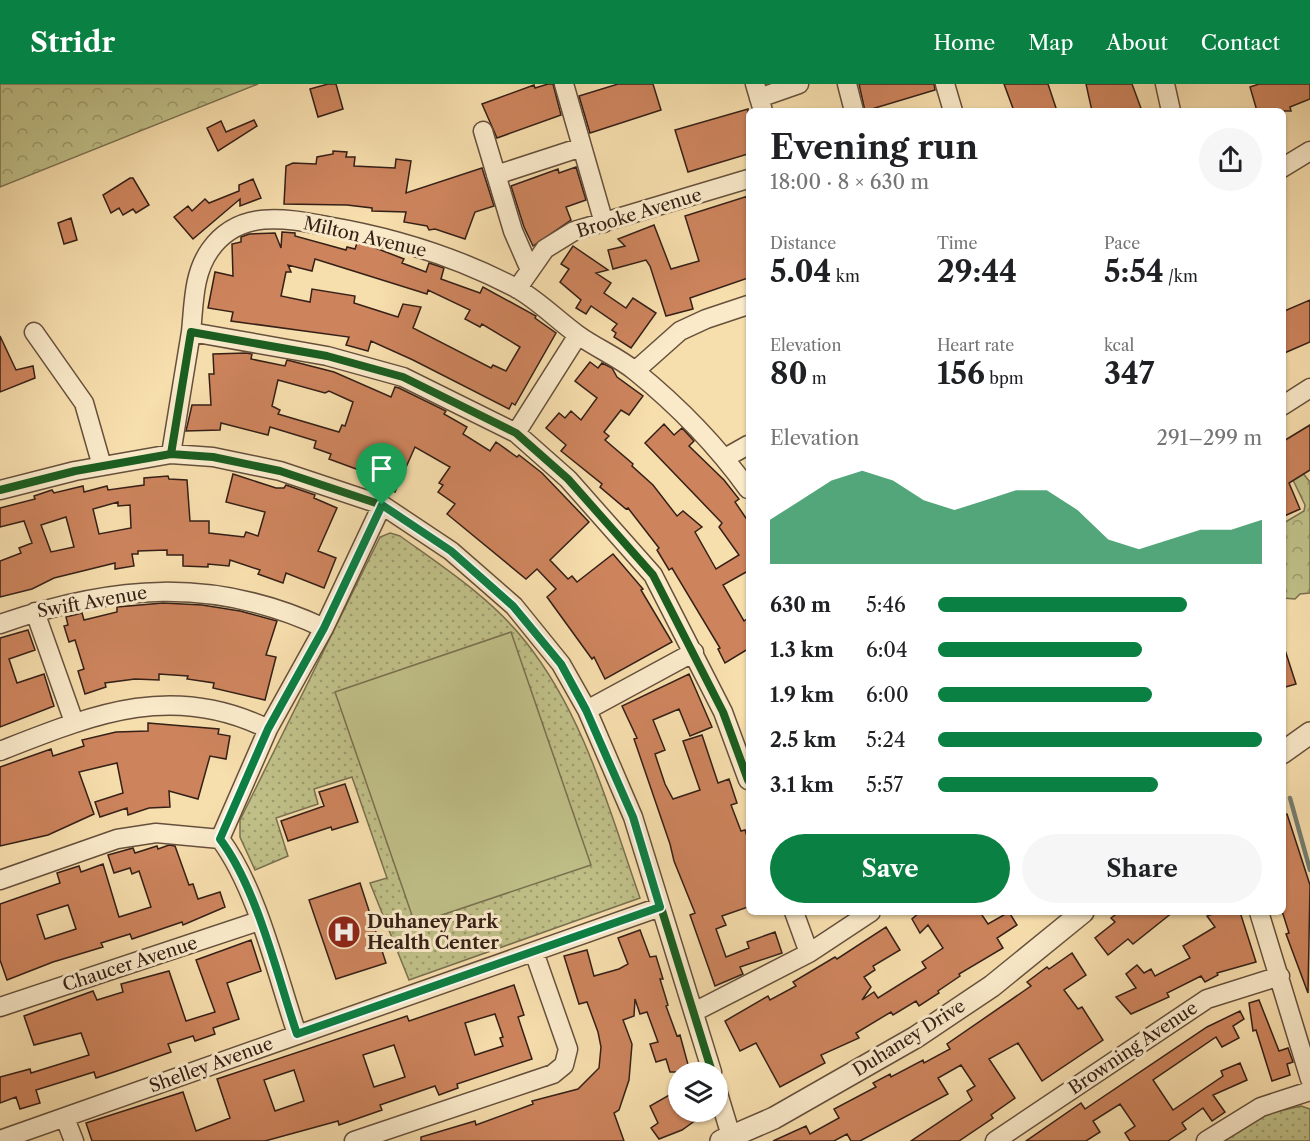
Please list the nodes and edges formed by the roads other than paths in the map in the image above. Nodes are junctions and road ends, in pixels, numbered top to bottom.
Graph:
1 (564, 84) edge
2 (799, 84) edge
3 (847, 84) edge
4 (945, 84) edge
5 (1165, 84) edge
6 (759, 98) edge
7 (853, 108) edge
8 (952, 108) edge
9 (1170, 108) edge
10 (483, 131) dead end
11 (582, 147) junction
12 (1310, 151) edge
13 (1286, 166) edge
14 (496, 175) junction
15 (746, 180) edge
16 (604, 223) junction
17 (530, 270) junction
18 (518, 289) junction
19 (746, 306) edge
20 (34, 332) dead end
21 (191, 332) junction
22 (578, 335) junction
23 (635, 371) junction
24 (1310, 388) edge
25 (1286, 403) edge
26 (516, 433) junction
27 (746, 446) edge
28 (171, 454) junction
29 (725, 458) junction
30 (102, 466) junction
31 (746, 486) edge
32 (0, 490) edge
33 (382, 505) junction
34 (35, 612) junction
35 (0, 624) edge
36 (324, 628) junction
37 (694, 652) junction
38 (586, 710) junction
39 (74, 722) junction
40 (268, 729) junction
41 (1310, 733) edge
42 (1286, 750) edge
43 (0, 751) edge
44 (746, 775) edge
45 (220, 839) junction
46 (0, 880) edge
47 (660, 907) junction
48 (795, 915) edge
49 (866, 915) edge
50 (1079, 915) edge
51 (1260, 915) edge
52 (259, 921) junction
53 (534, 952) junction
54 (809, 953) junction
55 (1280, 976) junction
56 (0, 1007) edge
57 (694, 1012) junction
58 (297, 1034) junction
59 (709, 1062) edge
60 (1310, 1079) edge
61 (1310, 1091) edge
62 (65, 1118) junction
63 (723, 1122) edge
64 (726, 1139) edge
65 (0, 1140) edge
66 (74, 1141) edge
67 (354, 1141) edge
68 (995, 1141) edge
69 (1206, 1141) edge

1 - 11 street
2 - 6 street
3 - 7 street
4 - 8 street
5 - 9 street
10 - 14 street
11 - 14 street
11 - 16 street
12 - 13 street
14 - 17 street
15 - 16 street, Brooke Avenue
16 - 17 street, Brooke Avenue
17 - 18 street, Brooke Avenue
18 - 21 street, Milton Avenue
18 - 22 street, Milton Avenue
19 - 23 street
20 - 30 street
21 - 26 street
21 - 28 street, Milton Avenue
22 - 23 street, Milton Avenue
22 - 26 street
23 - 29 street, Milton Avenue
24 - 25 street
26 - 37 street
27 - 29 street
28 - 30 street
28 - 33 street
29 - 31 street, Milton Avenue
30 - 32 street
33 - 36 street
33 - 38 street
34 - 35 street, Swift Avenue
34 - 36 street, Swift Avenue
34 - 39 street
36 - 40 street
37 - 38 street
37 - 44 street
38 - 47 street
39 - 40 street
39 - 43 street
40 - 45 street
41 - 42 street
45 - 46 street
45 - 52 street
47 - 53 street, Shelley Avenue
47 - 57 street
48 - 54 street
49 - 54 street
50 - 64 street, Duhaney Drive
51 - 55 street
52 - 56 street, Chaucer Avenue
52 - 58 street
53 - 58 street, Shelley Avenue
53 - 67 street
54 - 57 street
55 - 60 street
55 - 68 street, Browning Avenue
57 - 59 street
58 - 62 street, Shelley Avenue
61 - 69 street
62 - 65 street, Shelley Avenue
62 - 66 street
63 - 64 street

